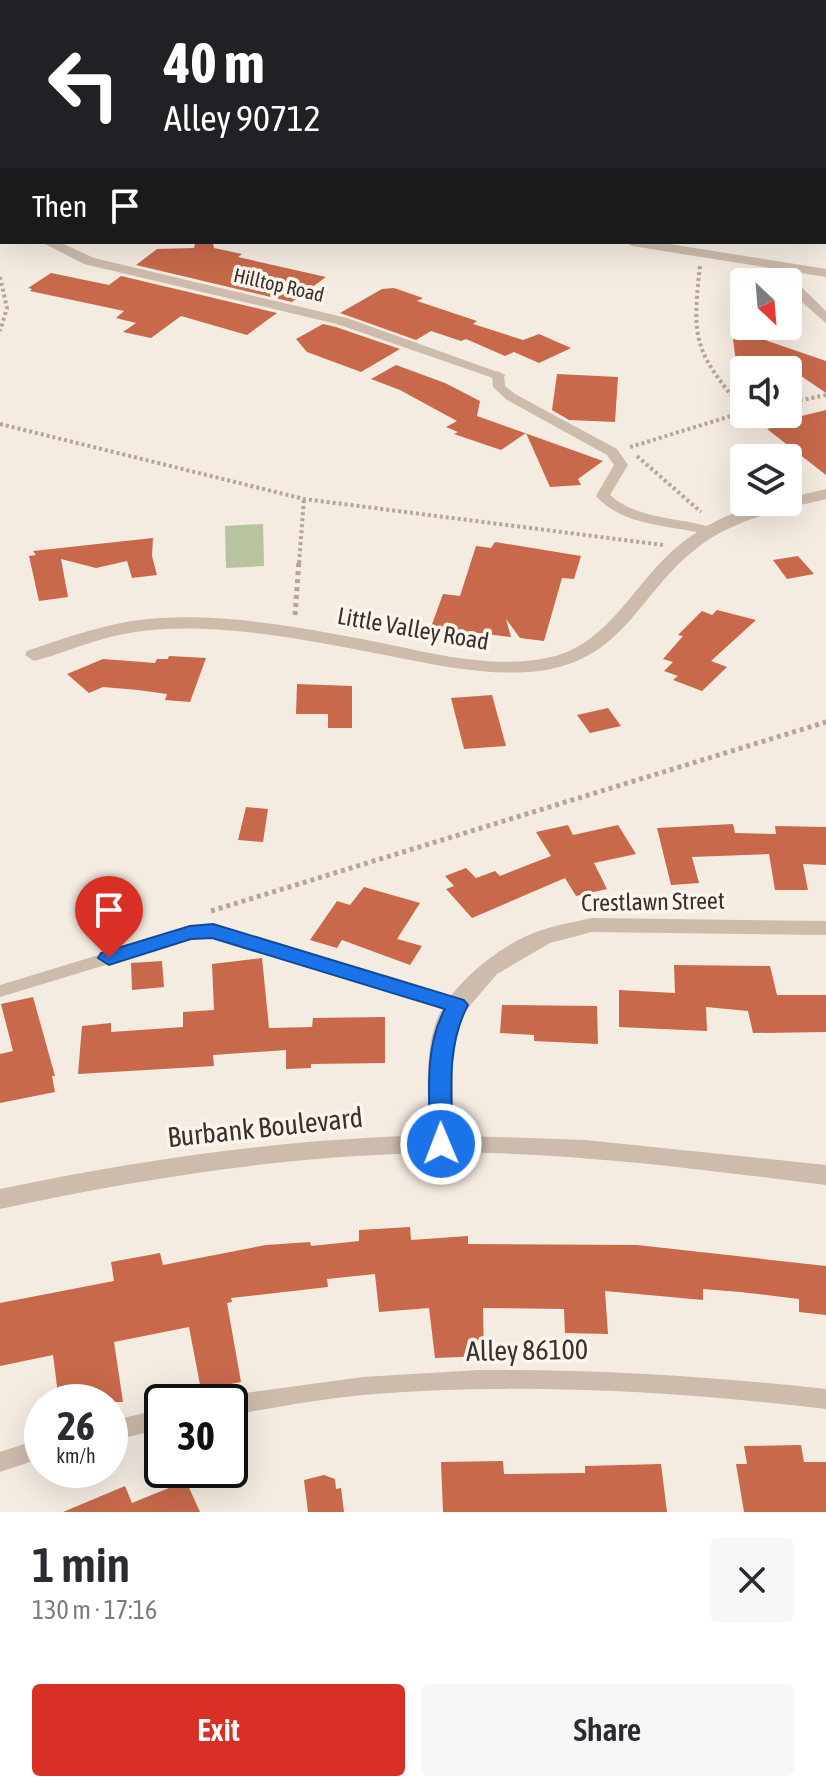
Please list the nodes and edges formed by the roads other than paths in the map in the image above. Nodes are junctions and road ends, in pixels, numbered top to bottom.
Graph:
1 (52, 244) edge
2 (644, 244) edge
3 (779, 267) joint
4 (826, 273) edge
5 (802, 296) edge
6 (826, 319) edge
7 (498, 375) joint
8 (826, 494) edge
9 (709, 531) junction
10 (34, 655) dead end
11 (826, 928) edge
12 (0, 991) edge
13 (457, 1005) junction
14 (441, 1144) junction
15 (826, 1175) edge
16 (0, 1199) edge
17 (826, 1399) edge
18 (248, 1402) edge
19 (24, 1454) edge
20 (0, 1462) edge

1 - 7 street, Hilltop Road
2 - 3 street
3 - 4 street
5 - 6 street
7 - 9 lane
8 - 9 street, Little Valley Road
9 - 10 street, Little Valley Road
11 - 13 street, Crestlawn Street
12 - 13 lane
13 - 14 street, Crestlawn Street
14 - 15 street, Burbank Boulevard
14 - 16 street, Burbank Boulevard
17 - 18 lane, Alley 86100
19 - 20 lane

